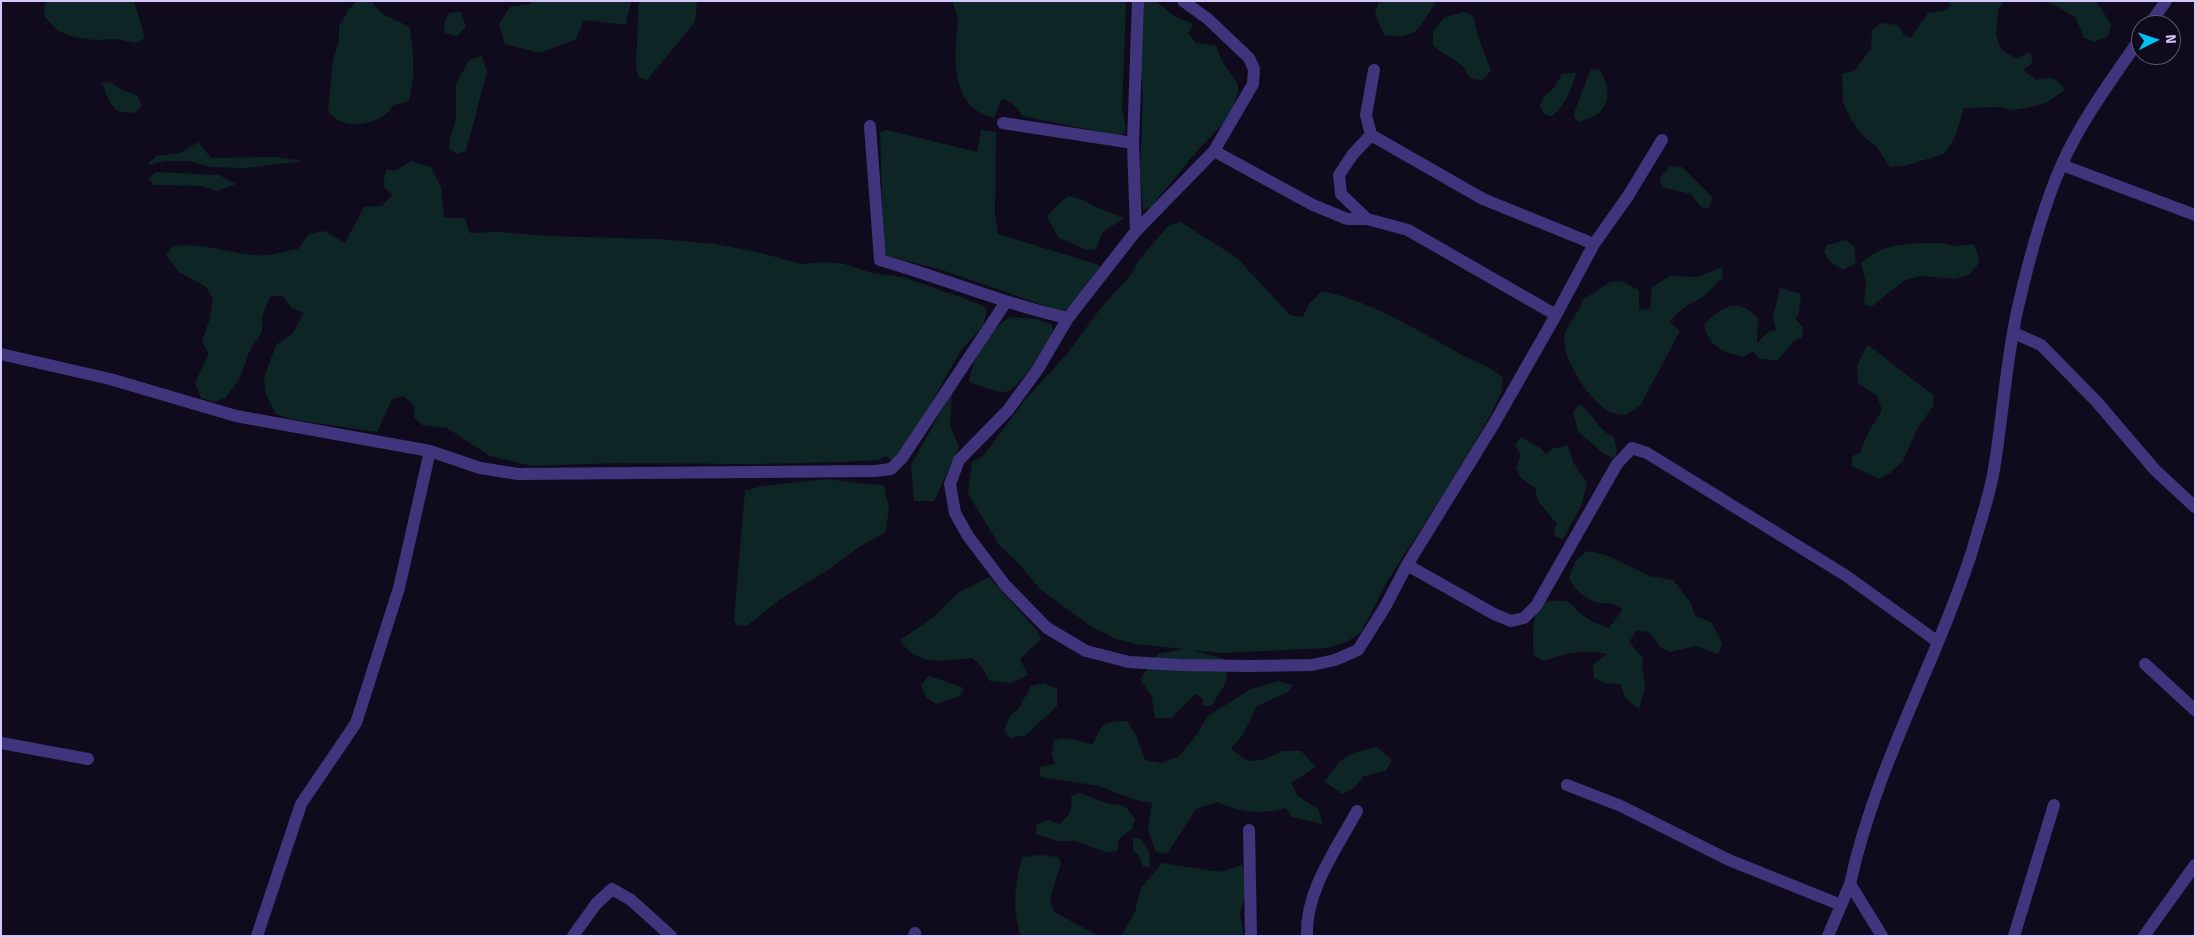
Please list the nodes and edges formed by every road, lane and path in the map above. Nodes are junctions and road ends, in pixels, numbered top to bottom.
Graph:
1 (1138, 1) edge
2 (1183, 1) edge
3 (2166, 1) edge
4 (2156, 15) edge
5 (2131, 52) edge
6 (1374, 70) dead end
7 (1003, 124) dead end
8 (870, 126) dead end
9 (1371, 135) junction
10 (1662, 140) dead end
11 (1133, 143) junction
12 (1214, 151) junction
13 (2062, 165) junction
14 (2195, 214) edge
15 (1367, 219) junction
16 (1136, 231) junction
17 (1594, 244) junction
18 (1006, 302) junction
19 (1556, 315) junction
20 (1068, 318) junction
21 (2014, 333) junction
22 (1, 354) edge
23 (430, 451) junction
24 (2195, 507) edge
25 (1407, 565) junction
26 (1938, 642) junction
27 (2145, 664) dead end
28 (2195, 710) edge
29 (1, 743) edge
30 (88, 759) dead end
31 (1567, 785) dead end
32 (2054, 805) dead end
33 (1357, 810) dead end
34 (1249, 830) dead end
35 (2195, 865) edge
36 (1850, 884) junction
37 (1841, 905) junction
38 (256, 936) edge
39 (573, 936) edge
40 (672, 936) edge
41 (1251, 936) edge
42 (1306, 936) edge
43 (1828, 936) edge
44 (1882, 936) edge
45 (2014, 936) edge
46 (2144, 936) edge

1 - 11 street
2 - 12 street
3 - 4 street
5 - 13 street
6 - 9 street
7 - 11 street
8 - 18 street
9 - 15 street
9 - 17 street
10 - 17 street
11 - 16 street
12 - 15 street
12 - 16 street
13 - 14 street
13 - 21 street
15 - 19 street
16 - 20 street
17 - 19 street
18 - 20 street
18 - 23 street
19 - 25 street
20 - 25 street
21 - 24 street
21 - 26 street
22 - 23 street
23 - 38 street
25 - 26 street
26 - 36 street
27 - 28 street
29 - 30 street
31 - 37 street
32 - 45 street
33 - 42 street
34 - 41 street
35 - 46 street
36 - 37 street
36 - 44 street
37 - 43 street
39 - 40 street

